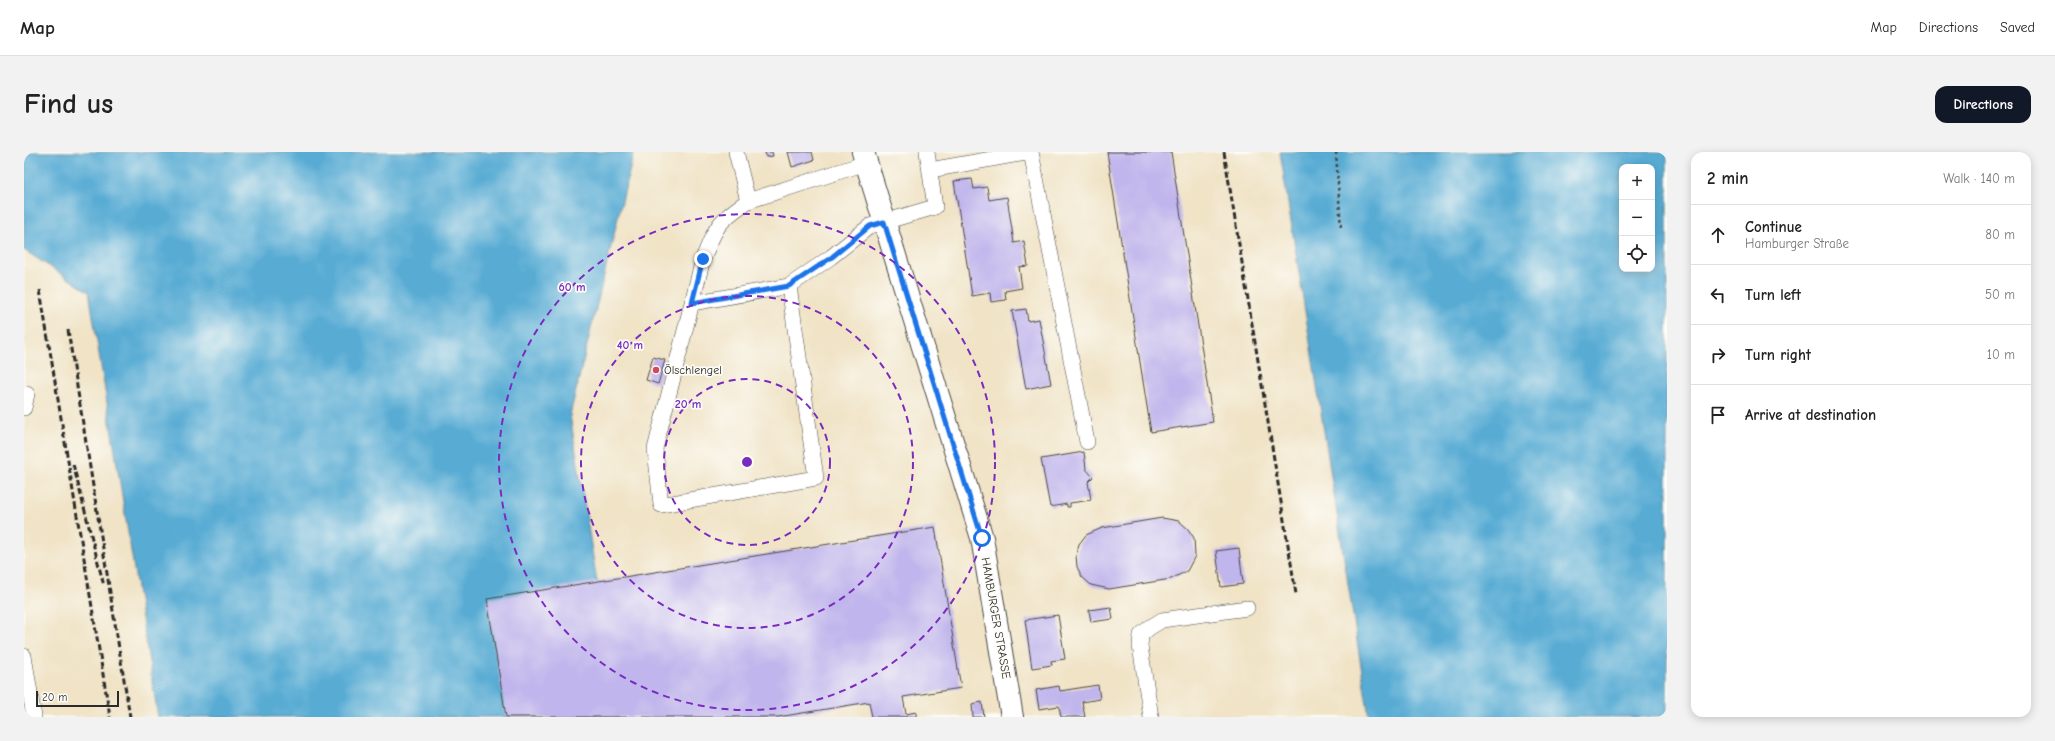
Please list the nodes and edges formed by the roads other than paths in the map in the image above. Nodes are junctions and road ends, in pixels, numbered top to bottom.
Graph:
1 (736, 152) edge
2 (927, 152) edge
3 (864, 158) edge
4 (930, 170) junction
5 (748, 201) junction
6 (884, 222) junction
7 (789, 286) junction
8 (692, 303) junction
9 (1087, 442) dead end
10 (1247, 608) dead end
11 (24, 656) edge
12 (34, 717) edge
13 (1012, 717) edge
14 (1151, 717) edge

1 - 5 lane
2 - 4 lane
3 - 5 lane
3 - 6 street, HAMBURGER STRASSE
4 - 6 lane
4 - 9 lane
5 - 8 lane
6 - 7 lane
6 - 13 street, HAMBURGER STRASSE
7 - 8 lane
7 - 8 lane
10 - 14 lane
11 - 12 lane

